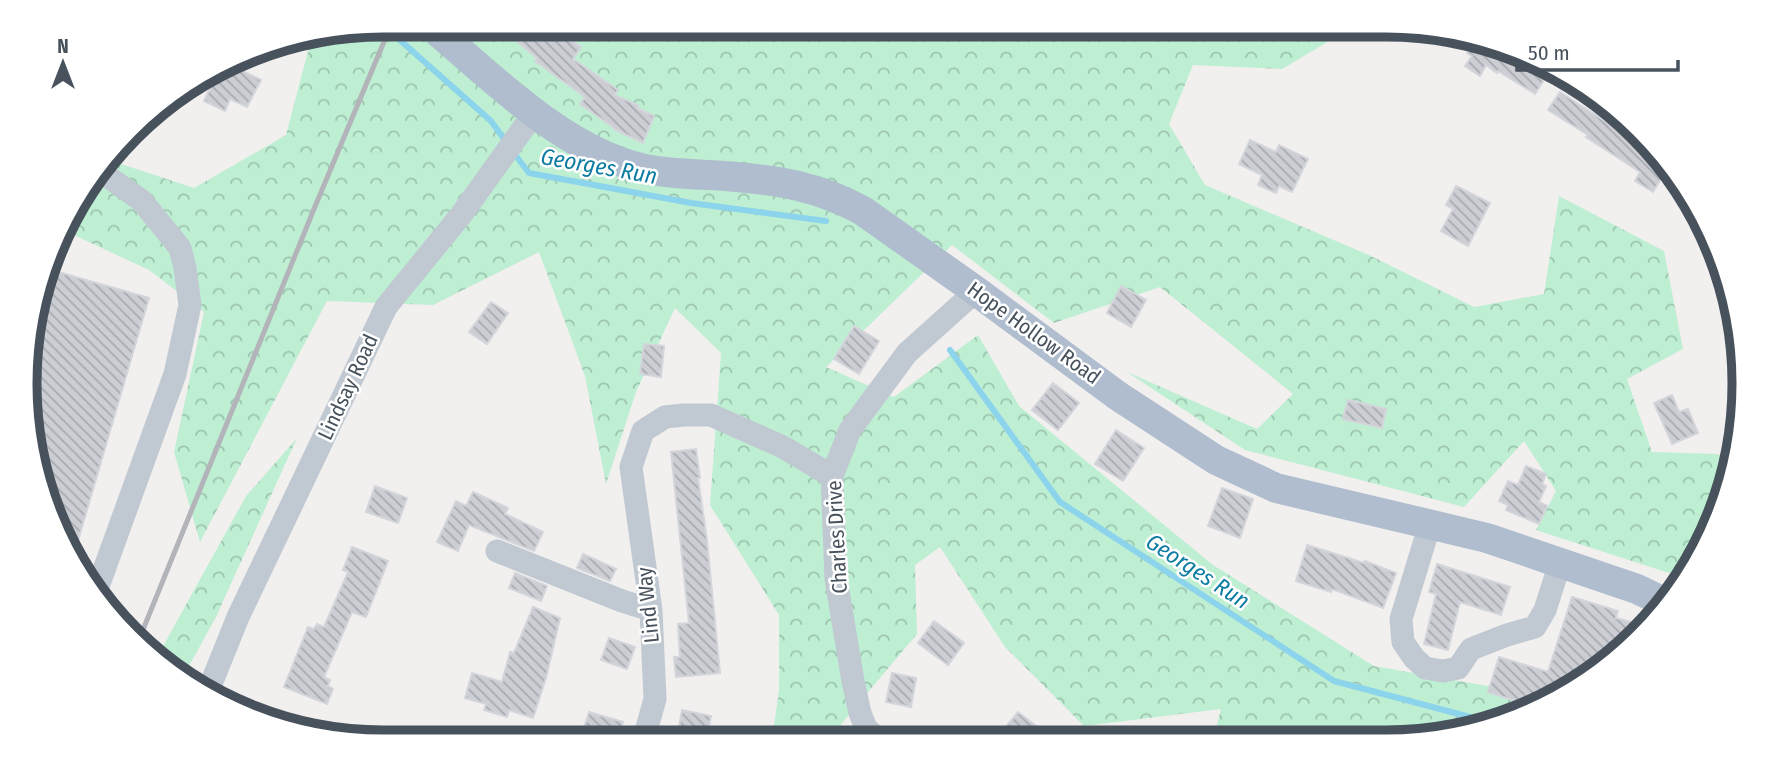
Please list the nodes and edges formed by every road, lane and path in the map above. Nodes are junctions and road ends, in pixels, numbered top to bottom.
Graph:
1 (443, 37) edge
2 (527, 122) junction
3 (106, 175) edge
4 (976, 291) junction
5 (832, 476) junction
6 (1430, 524) junction
7 (497, 551) dead end
8 (1560, 563) junction
9 (99, 582) edge
10 (1658, 599) edge
11 (651, 610) junction
12 (211, 684) edge
13 (646, 730) edge
14 (868, 730) edge

1 - 2 main road, Hope Hollow Road
2 - 4 main road, Hope Hollow Road
2 - 12 street, Lindsay Road
3 - 9 street
4 - 5 street, Charles Drive
4 - 6 main road, Hope Hollow Road
5 - 11 street, Lind Way
5 - 14 street, Charles Drive
6 - 8 main road, Hope Hollow Road
6 - 8 street
7 - 11 street
8 - 10 main road, Hope Hollow Road
11 - 13 street, Lind Way

